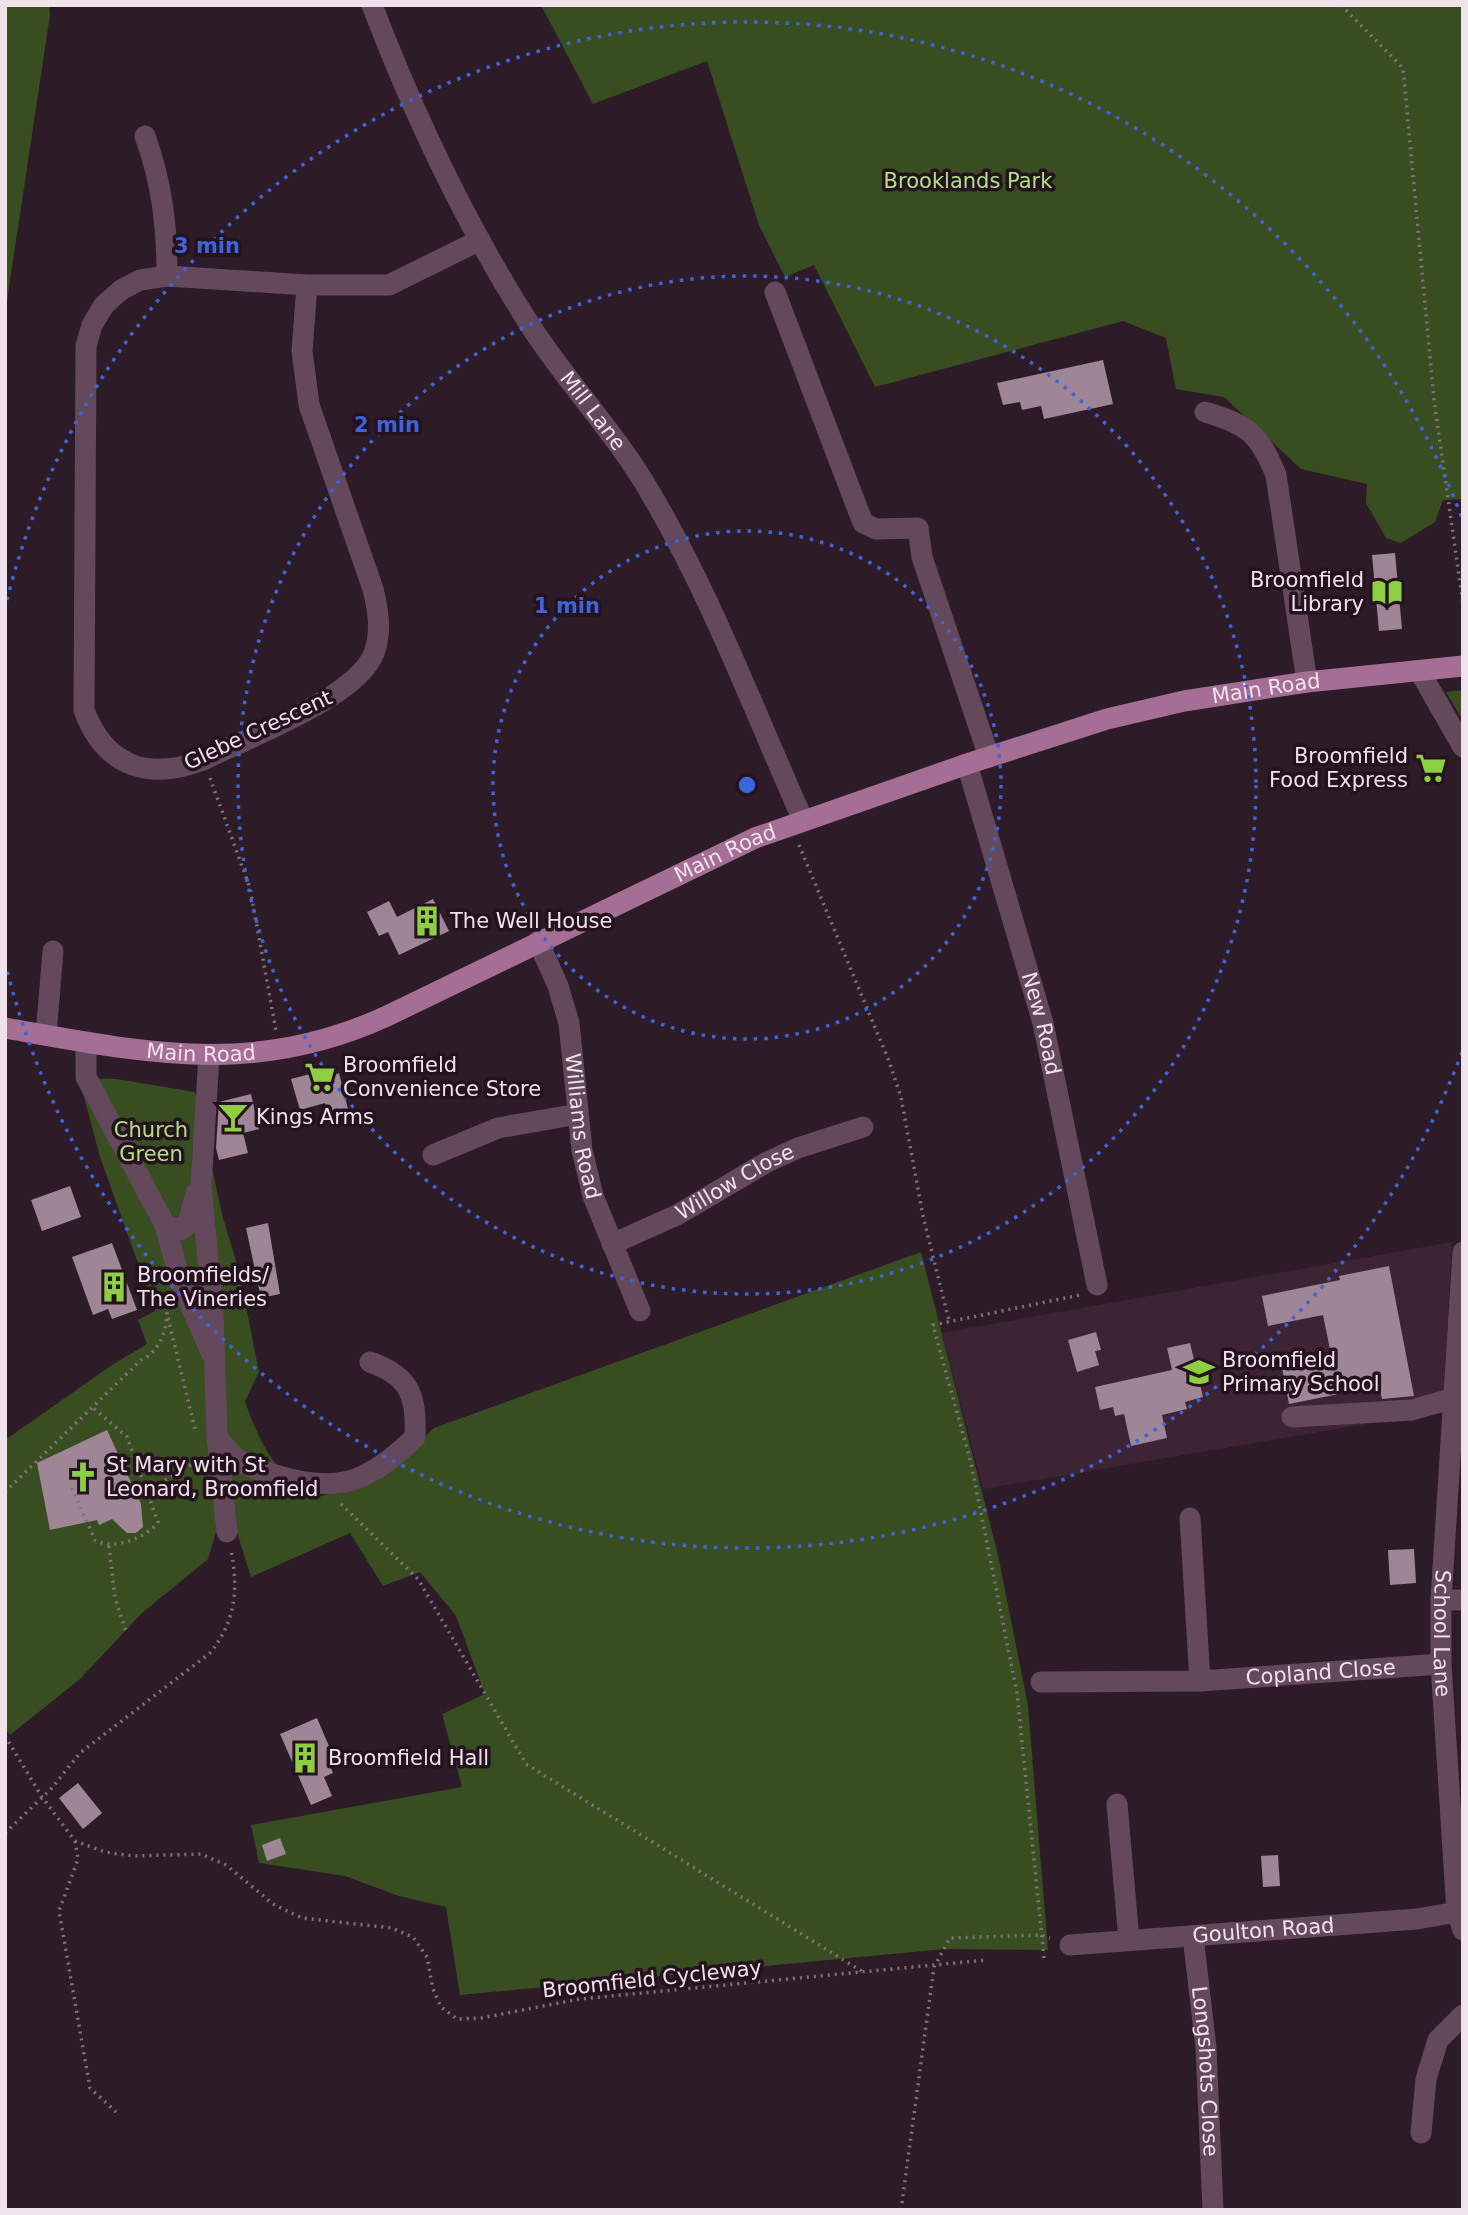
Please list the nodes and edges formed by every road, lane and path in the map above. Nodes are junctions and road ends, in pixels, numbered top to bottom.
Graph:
1 (372, 5) edge
2 (1340, 5) edge
3 (145, 136) dead end
4 (480, 240) junction
5 (167, 276) junction
6 (307, 285) junction
7 (775, 292) dead end
8 (1205, 412) dead end
9 (1463, 604) edge
10 (1463, 666) edge
11 (1420, 672) junction
12 (1307, 682) junction
13 (1463, 747) edge
14 (989, 757) junction
15 (203, 760) junction
16 (967, 764) junction
17 (800, 830) junction
18 (538, 941) junction
19 (53, 951) dead end
20 (5, 1028) edge
21 (46, 1035) junction
22 (86, 1043) junction
23 (280, 1050) junction
24 (209, 1056) junction
25 (578, 1114) junction
26 (863, 1127) dead end
27 (433, 1155) dead end
28 (201, 1159) junction
29 (165, 1225) junction
30 (612, 1244) junction
31 (1463, 1252) edge
32 (1097, 1285) joint
33 (167, 1301) dead end
34 (640, 1311) dead end
35 (167, 1317) junction
36 (950, 1321) junction
37 (212, 1354) junction
38 (370, 1362) dead end
39 (1454, 1398) junction
40 (92, 1407) junction
41 (1292, 1418) dead end
42 (1458, 1419) edge
43 (196, 1434) dead end
44 (218, 1442) junction
45 (323, 1486) junction
46 (72, 1488) dead end
47 (147, 1491) junction
48 (5, 1492) edge
49 (1190, 1518) dead end
50 (227, 1532) joint
51 (109, 1546) junction
52 (1441, 1600) junction
53 (1463, 1600) edge
54 (126, 1631) dead end
55 (1441, 1664) junction
56 (1200, 1681) junction
57 (1041, 1682) dead end
58 (5, 1736) edge
59 (42, 1797) junction
60 (1117, 1804) dead end
61 (1457, 1812) edge
62 (5, 1833) edge
63 (75, 1841) junction
64 (1460, 1921) edge
65 (1041, 1934) junction
66 (1193, 1936) junction
67 (1129, 1940) junction
68 (1070, 1945) dead end
69 (1044, 1958) dead end
70 (986, 1960) dead end
71 (934, 1967) junction
72 (864, 1973) junction
73 (1463, 2015) edge
74 (116, 2112) dead end
75 (1421, 2133) dead end
76 (901, 2210) edge
77 (1213, 2210) edge

1 - 4 street, Mill Lane
2 - 9 path
3 - 5 street
4 - 6 street, Glebe Crescent
4 - 17 street, Mill Lane
5 - 6 street, Glebe Crescent
5 - 15 street, Glebe Crescent
6 - 15 street, Glebe Crescent
7 - 14 street
8 - 12 street
10 - 11 main road, Main Road
11 - 12 main road, Main Road
11 - 13 street
12 - 14 main road, Main Road
14 - 16 main road, Main Road
15 - 23 path
16 - 17 main road, Main Road
16 - 32 street, New Road
17 - 18 main road, Main Road
17 - 36 path
18 - 23 main road, Main Road
18 - 25 street, Williams Road
19 - 21 street
20 - 21 main road, Main Road
21 - 22 main road, Main Road
22 - 24 main road, Main Road
22 - 29 street
23 - 24 main road, Main Road
24 - 28 street
25 - 27 street
25 - 30 street, Williams Road
26 - 30 street, Willow Close
28 - 29 street
28 - 37 street
29 - 37 street
30 - 34 street, Williams Road
31 - 39 street, School Lane
32 - 36 path
33 - 35 path
35 - 40 path
35 - 43 path
36 - 65 path
37 - 44 street
38 - 45 street
39 - 41 street
39 - 42 street, School Lane
40 - 47 path
40 - 48 path
42 - 52 street, School Lane
44 - 45 street
44 - 47 path
44 - 50 street
45 - 72 path
46 - 51 path
47 - 51 path
49 - 56 street
50 - 59 path
51 - 54 path
52 - 53 street
52 - 55 street, School Lane
55 - 56 street, Copland Close
55 - 61 street, School Lane
56 - 57 street, Copland Close
58 - 59 path
59 - 62 path
59 - 63 path
60 - 67 street
61 - 64 street, School Lane
63 - 72 path, Broomfield Cycleway
63 - 74 path
64 - 66 street, Goulton Road
65 - 69 path
65 - 71 path
66 - 67 street, Goulton Road
66 - 77 street, Longshots Close
67 - 68 street, Goulton Road
70 - 71 path, Broomfield Cycleway
71 - 72 path, Broomfield Cycleway
71 - 76 path
73 - 75 street

